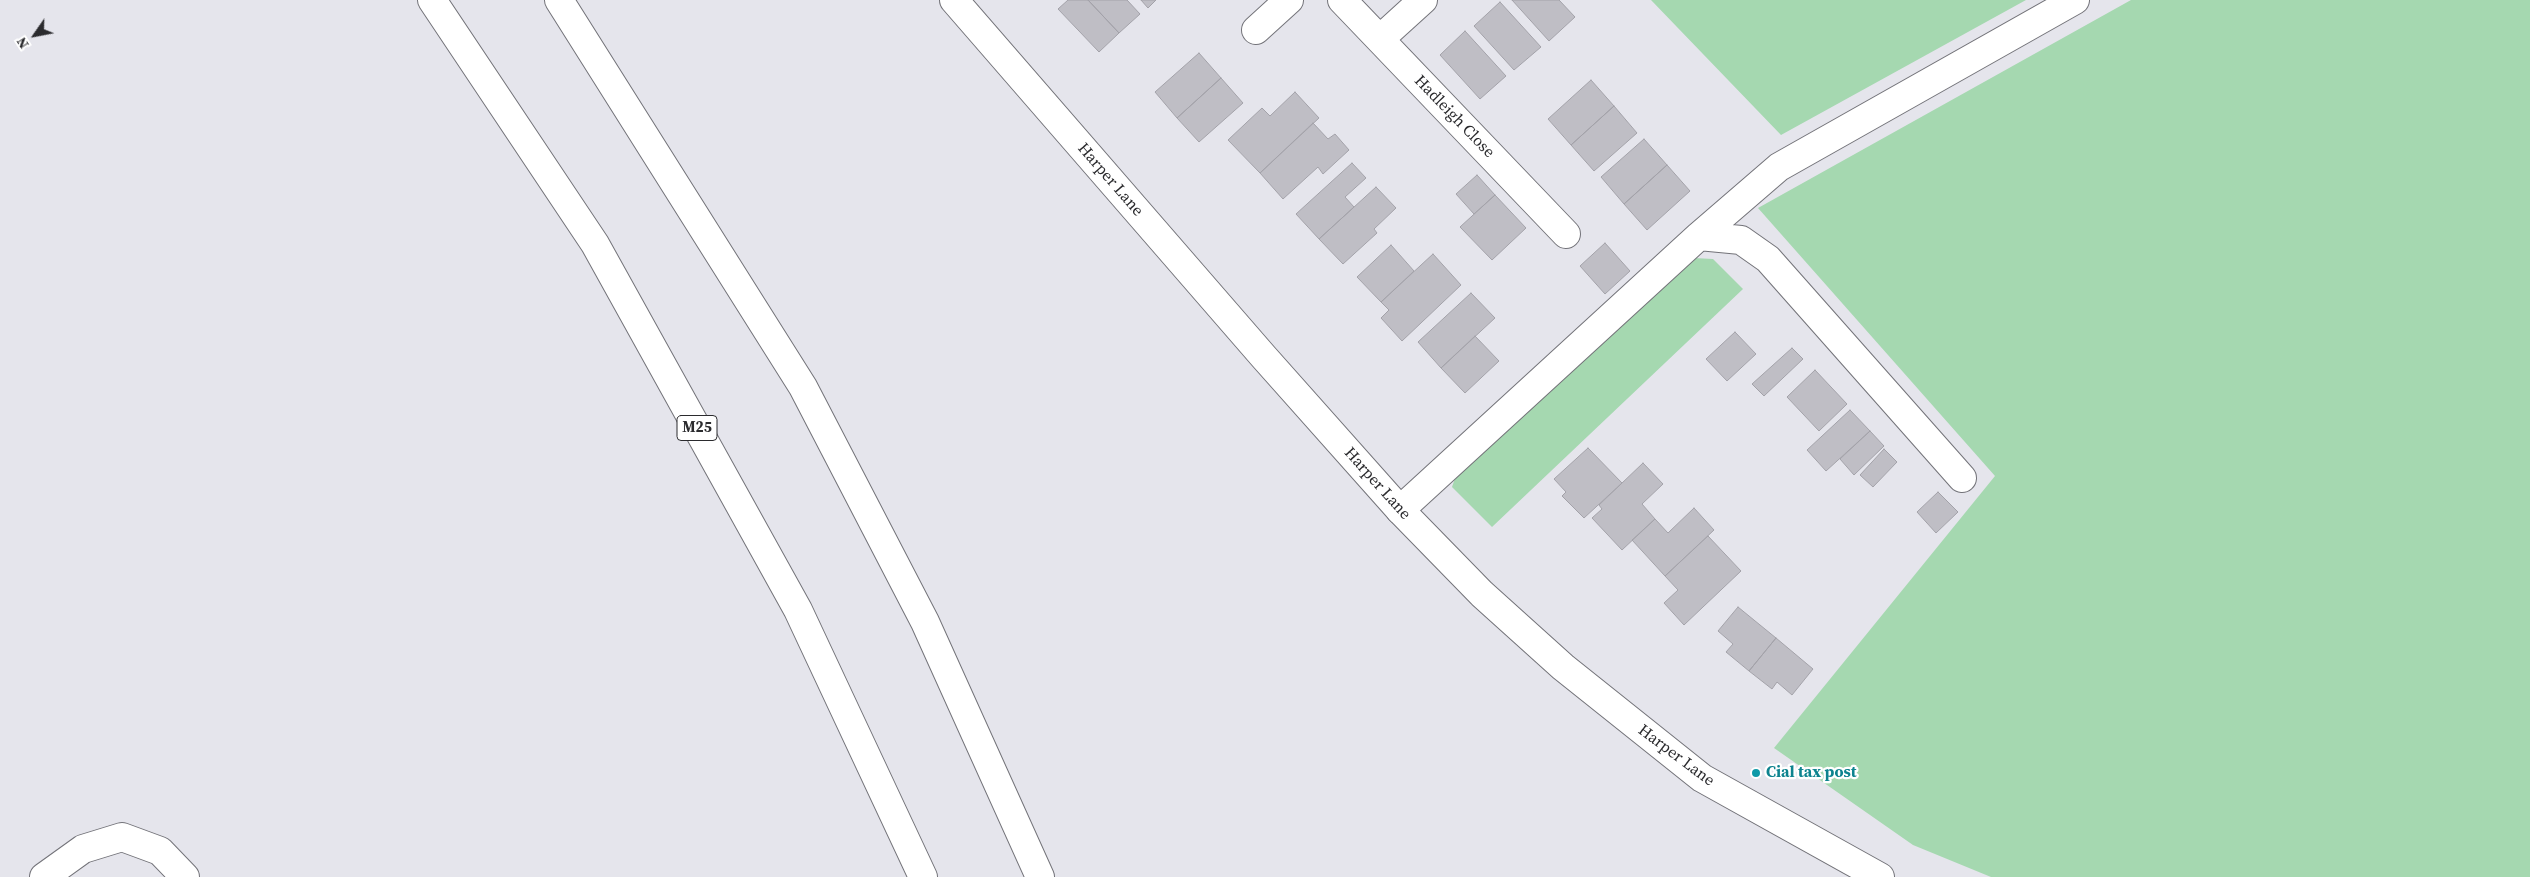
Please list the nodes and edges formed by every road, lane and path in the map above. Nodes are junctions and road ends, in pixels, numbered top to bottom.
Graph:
1 (432, 0) edge
2 (559, 0) edge
3 (954, 0) edge
4 (1289, 0) edge
5 (1342, 0) edge
6 (1423, 0) edge
7 (2075, 0) edge
8 (1256, 30) dead end
9 (1380, 39) junction
10 (1566, 234) dead end
11 (1699, 236) junction
12 (1962, 478) dead end
13 (1400, 510) junction
14 (44, 877) edge
15 (185, 877) edge
16 (923, 877) edge
17 (1040, 877) edge
18 (1880, 877) edge

1 - 16 main road, M25
2 - 17 main road
3 - 13 main road, Harper Lane
4 - 8 main road
5 - 9 main road, Hadleigh Close
6 - 9 main road
7 - 11 main road
9 - 10 main road, Hadleigh Close
11 - 12 main road
11 - 13 main road
13 - 18 main road, Harper Lane
14 - 15 main road

